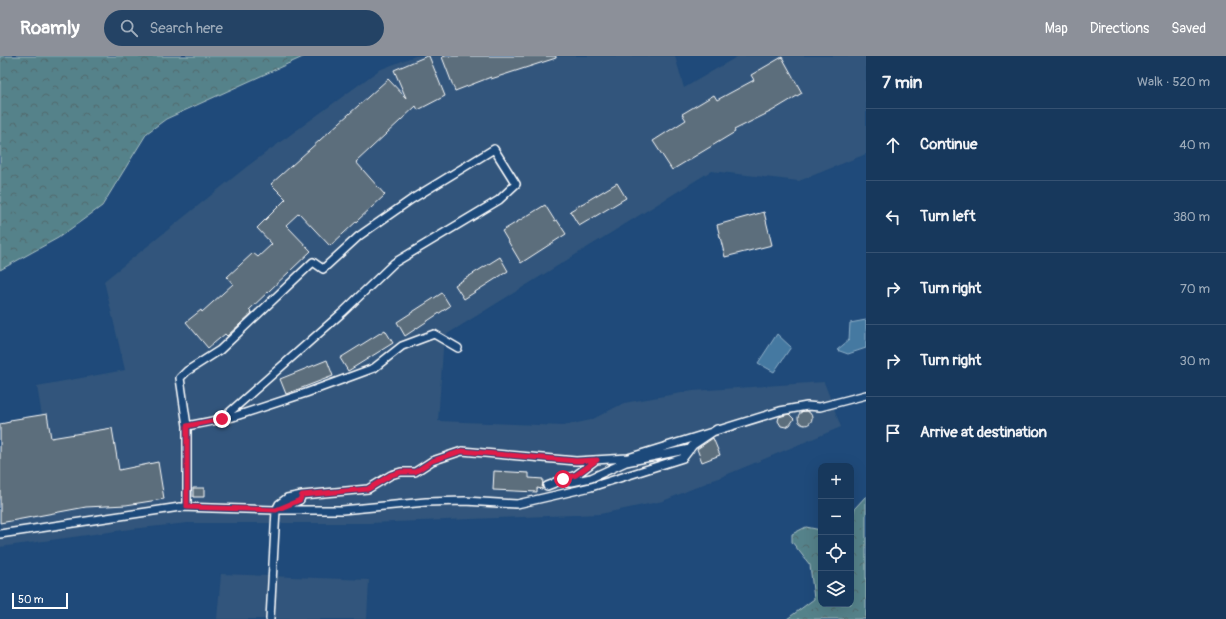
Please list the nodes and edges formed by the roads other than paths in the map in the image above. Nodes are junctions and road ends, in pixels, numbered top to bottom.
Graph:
1 (458, 348) dead end
2 (866, 395) edge
3 (222, 419) junction
4 (187, 426) junction
5 (717, 429) junction
6 (690, 449) junction
7 (597, 460) junction
8 (556, 482) junction
9 (547, 486) dead end
10 (187, 507) junction
11 (276, 510) junction
12 (0, 534) edge
13 (270, 619) edge

1 - 3 street
2 - 5 street
3 - 4 street
3 - 4 street
4 - 10 street
5 - 6 street
5 - 7 street
6 - 8 street
6 - 11 street
7 - 8 street
7 - 11 street
8 - 9 street
10 - 11 street
10 - 12 street
11 - 13 street

